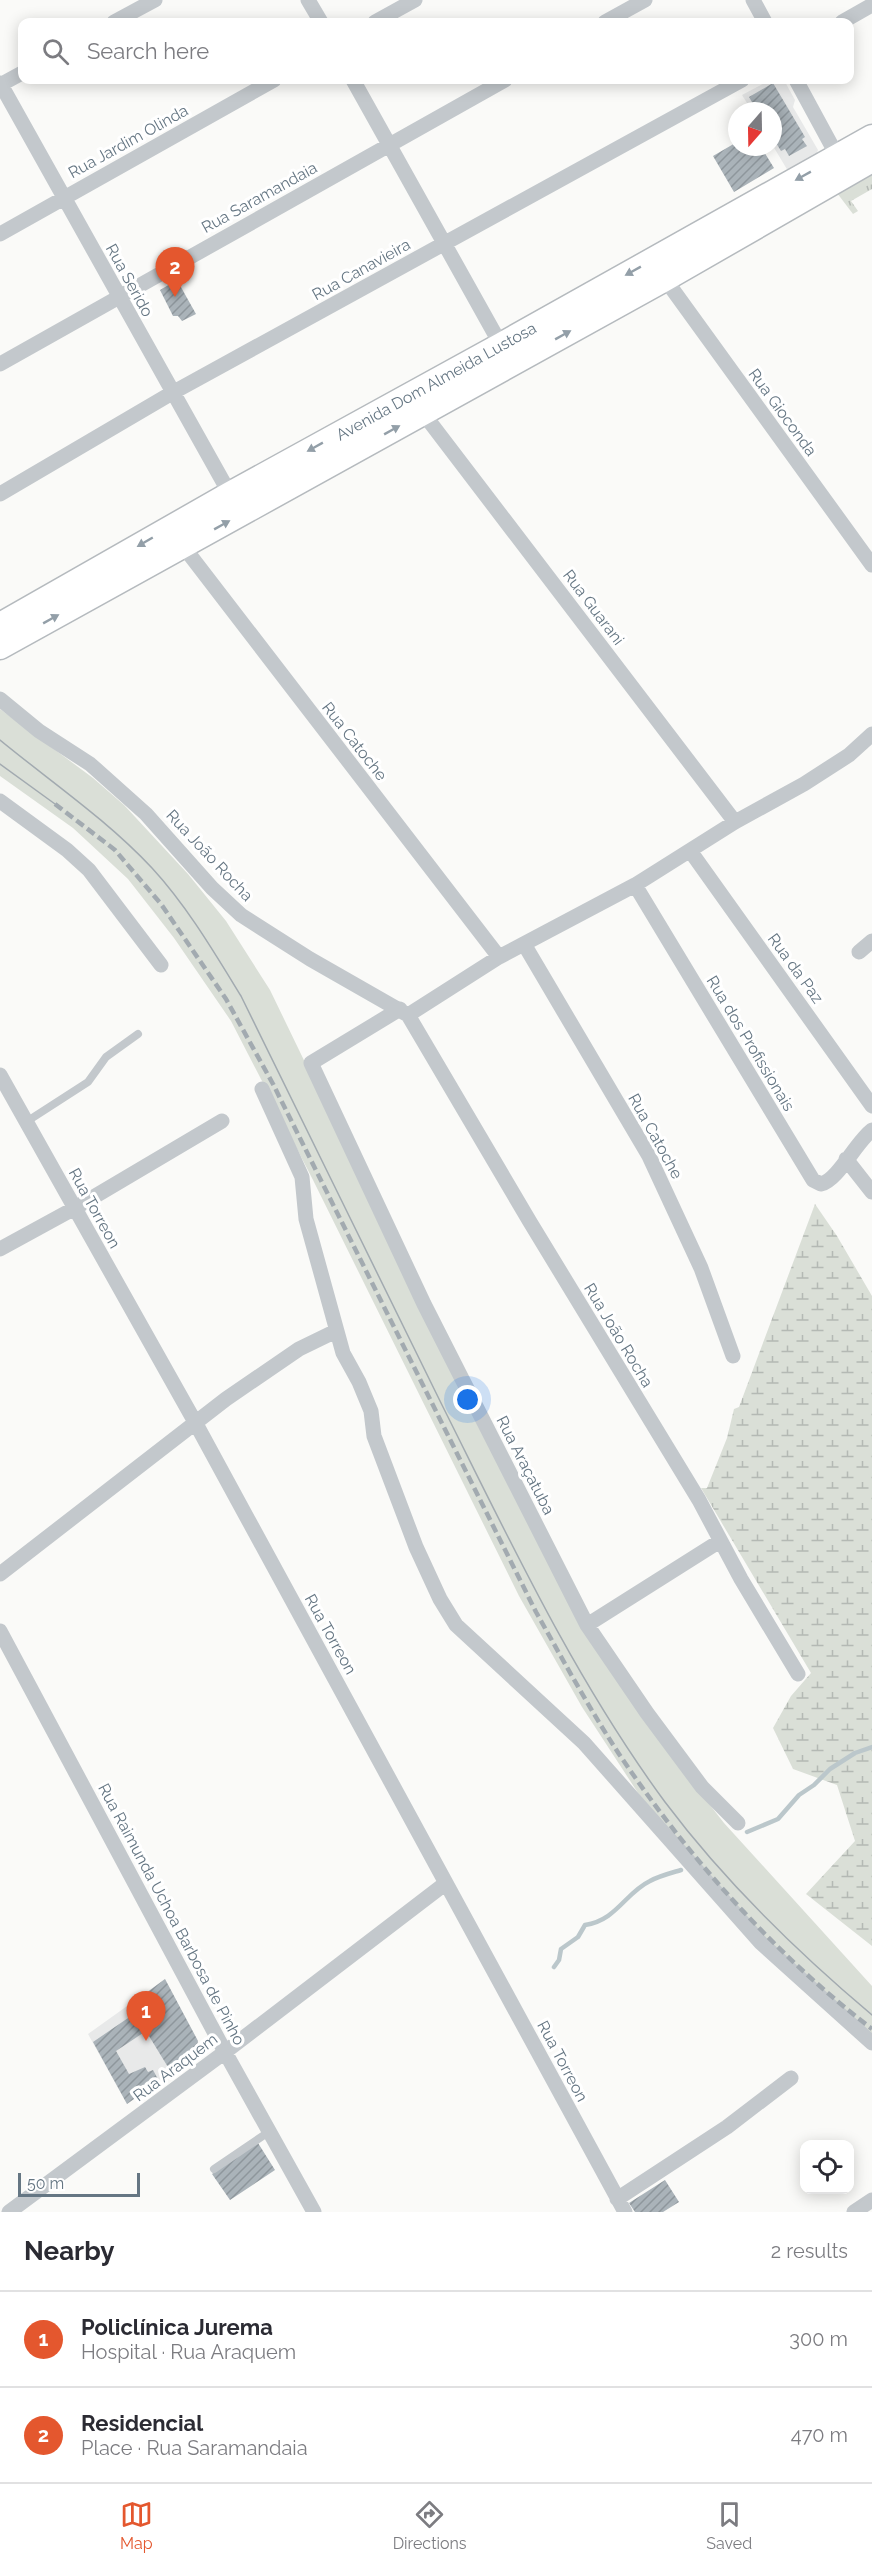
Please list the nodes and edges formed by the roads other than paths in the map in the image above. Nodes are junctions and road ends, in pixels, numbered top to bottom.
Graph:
1 (155, 0) edge
2 (308, 0) edge
3 (415, 0) edge
4 (645, 0) edge
5 (753, 0) edge
6 (872, 5) edge
7 (121, 18) edge
8 (319, 18) edge
9 (382, 18) edge
10 (612, 18) edge
11 (763, 18) edge
12 (849, 18) edge
13 (18, 75) edge
14 (0, 84) edge
15 (267, 84) edge
16 (354, 84) edge
17 (497, 84) edge
18 (735, 84) edge
19 (798, 84) edge
20 (872, 137) edge
21 (387, 146) junction
22 (872, 160) edge
23 (842, 165) junction
24 (62, 198) junction
25 (0, 234) edge
26 (446, 243) junction
27 (665, 279) junction
28 (119, 296) junction
29 (501, 345) junction
30 (0, 364) edge
31 (172, 393) junction
32 (423, 413) junction
33 (0, 494) edge
34 (230, 494) junction
35 (183, 546) junction
36 (872, 565) edge
37 (0, 625) edge
38 (0, 647) edge
39 (0, 699) edge
40 (872, 734) edge
41 (0, 801) edge
42 (735, 822) junction
43 (691, 852) junction
44 (635, 885) junction
45 (872, 941) edge
46 (524, 944) junction
47 (859, 952) dead end
48 (499, 957) junction
49 (161, 965) dead end
50 (404, 1012) junction
51 (138, 1035) dead end
52 (0, 1076) edge
53 (262, 1089) dead end
54 (872, 1106) edge
55 (222, 1121) dead end
56 (26, 1122) junction
57 (872, 1130) edge
58 (846, 1159) junction
59 (872, 1192) edge
60 (75, 1208) junction
61 (0, 1249) edge
62 (336, 1331) junction
63 (733, 1356) dead end
64 (195, 1422) junction
65 (720, 1541) junction
66 (0, 1574) edge
67 (587, 1625) junction
68 (0, 1631) edge
69 (798, 1674) dead end
70 (738, 1823) dead end
71 (446, 1883) junction
72 (872, 2043) edge
73 (225, 2052) junction
74 (791, 2078) dead end
75 (271, 2131) junction
76 (214, 2169) dead end
77 (0, 2200) edge
78 (872, 2200) edge
79 (621, 2206) edge
80 (8, 2212) edge
81 (314, 2212) edge
82 (854, 2212) edge

1 - 7 street
2 - 8 street
3 - 9 street
4 - 10 street
5 - 11 street
6 - 12 street
13 - 14 street
14 - 24 street, Rua Serido
15 - 24 street, Rua Jardim Olinda
16 - 21 street
17 - 21 street, Rua Saramandaia
18 - 26 street, Rua Canavieira
19 - 23 street
20 - 23 main road, Avenida Dom Almeida Lustosa
21 - 26 street
21 - 28 street, Rua Saramandaia
22 - 23 main road, Avenida Dom Almeida Lustosa
23 - 27 main road, Avenida Dom Almeida Lustosa
23 -> 29 main road, Avenida Dom Almeida Lustosa
24 - 25 street, Rua Jardim Olinda
24 - 28 street, Rua Serido
26 - 29 street
26 - 31 street, Rua Canavieira
32 -> 27 main road, Avenida Dom Almeida Lustosa
27 - 36 street, Rua Gioconda
28 - 30 street, Rua Saramandaia
28 - 31 street, Rua Serido
29 -> 34 main road, Avenida Dom Almeida Lustosa
31 - 33 street, Rua Canavieira
31 - 34 street, Rua Serido
35 -> 32 main road, Avenida Dom Almeida Lustosa
32 - 42 street, Rua Guarani
34 -> 37 main road, Avenida Dom Almeida Lustosa
38 -> 35 main road, Avenida Dom Almeida Lustosa
35 - 48 street, Rua Catoche
39 - 50 street, Rua João Rocha
40 - 42 street
41 - 49 street
42 - 43 street
43 - 44 street
43 - 54 street, Rua da Paz
44 - 46 street
44 - 58 street, Rua dos Profissionais
45 - 47 street
46 - 48 street
46 - 63 street, Rua Catoche
48 - 50 street
50 - 65 street, Rua João Rocha
50 - 67 street, Rua Araçatuba
51 - 56 lane
52 - 56 street, Rua Torreon
53 - 62 street
55 - 60 street
56 - 60 street, Rua Torreon
57 - 58 street, Rua dos Profissionais
58 - 59 street
60 - 61 street
60 - 64 street, Rua Torreon
62 - 64 street
62 - 72 street
64 - 66 street
64 - 71 street, Rua Torreon
65 - 67 street
65 - 69 street, Rua João Rocha
67 - 70 street, Rua Araçatuba
68 - 73 street, Rua Raimunda Uchoa Barbosa de Pinho
71 - 73 street, Rua Araquem
71 - 79 street, Rua Torreon
73 - 75 street, Rua Raimunda Uchoa Barbosa de Pinho
73 - 80 street, Rua Araquem
74 - 79 street
75 - 76 lane
75 - 81 street, Rua Raimunda Uchoa Barbosa de Pinho
77 - 80 street
78 - 82 street

